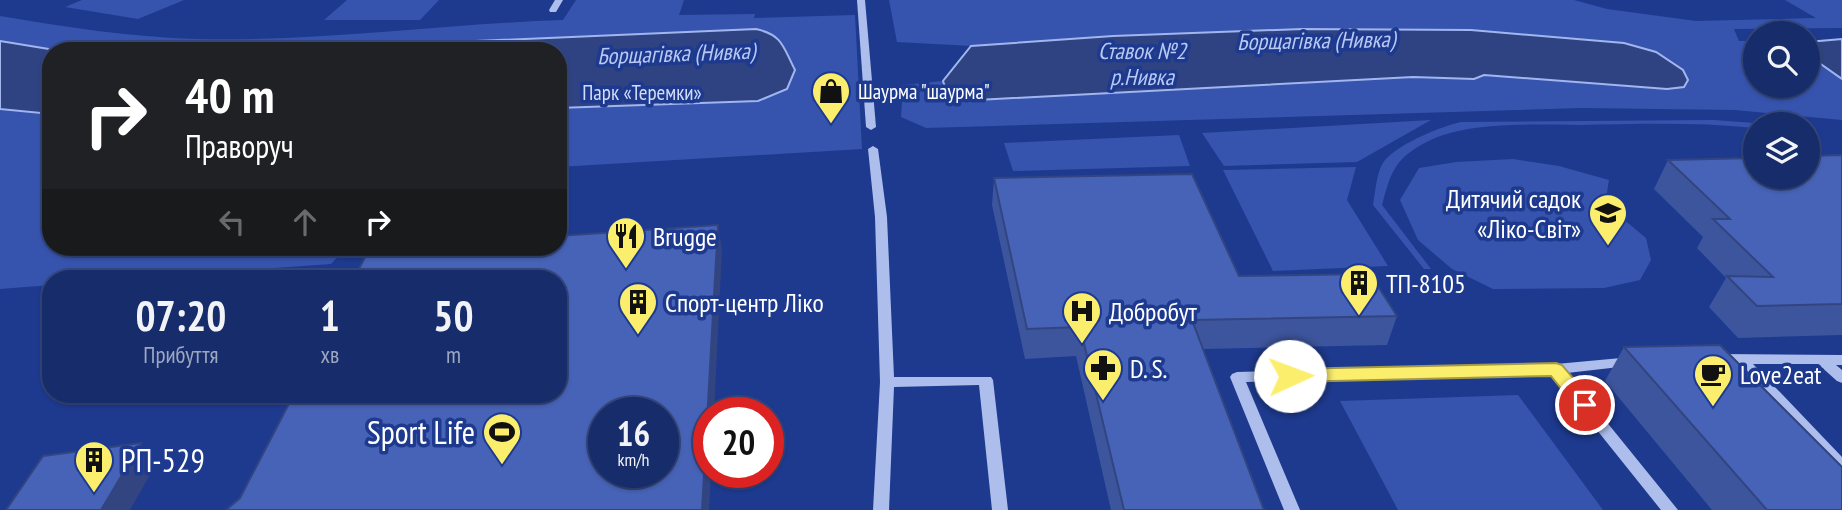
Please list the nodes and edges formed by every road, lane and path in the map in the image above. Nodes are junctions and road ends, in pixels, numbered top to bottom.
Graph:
1 (559, 0) edge
2 (861, 0) edge
3 (553, 10) dead end
4 (871, 127) dead end
5 (873, 149) dead end
6 (1710, 359) edge
7 (1842, 360) edge
8 (1823, 361) junction
9 (1646, 362) edge
10 (1743, 362) junction
11 (1556, 369) junction
12 (1842, 378) edge
13 (887, 382) junction
14 (1842, 467) edge
15 (881, 510) edge
16 (1000, 510) edge
17 (1292, 510) edge
18 (1670, 510) edge

1 - 3 street
2 - 4 street
5 - 13 street
6 - 10 street
7 - 8 street
8 - 10 street
8 - 12 street
9 - 11 street
10 - 14 street
11 - 17 street
11 - 18 street
13 - 15 street
13 - 16 street

